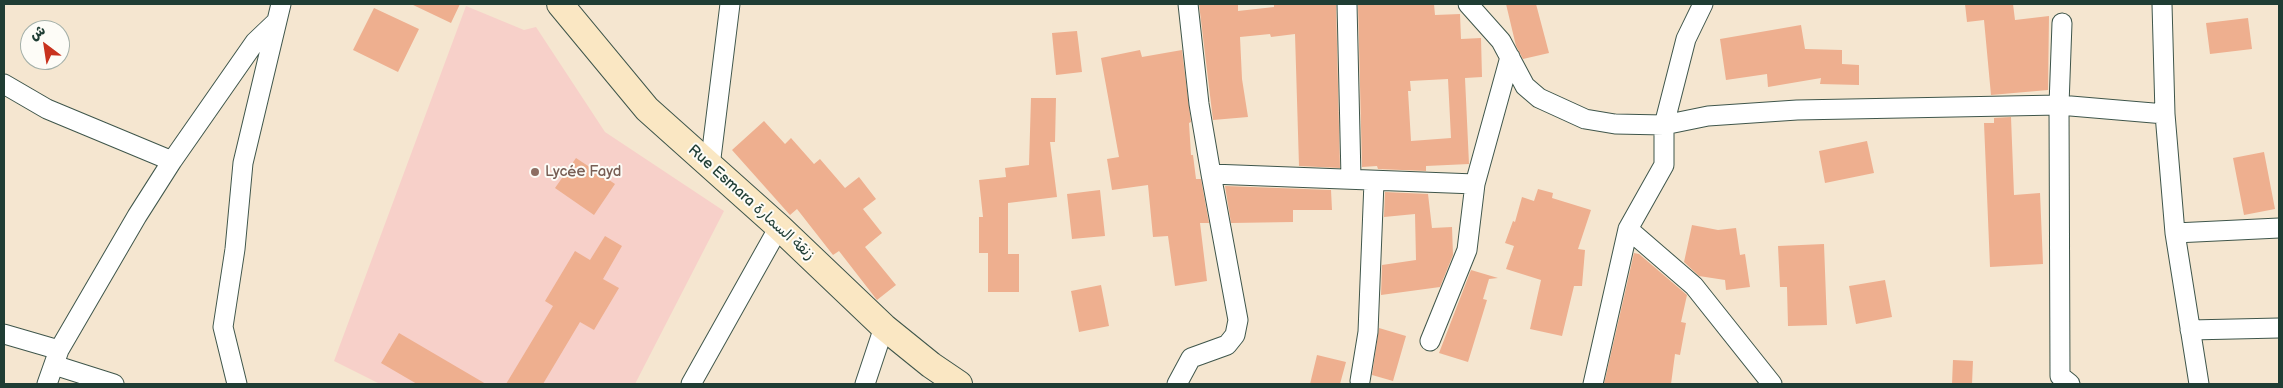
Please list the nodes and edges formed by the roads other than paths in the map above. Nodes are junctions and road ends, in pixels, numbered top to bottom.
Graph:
1 (281, 4) edge
2 (560, 4) edge
3 (730, 4) edge
4 (1188, 4) edge
5 (1347, 4) edge
6 (1468, 4) edge
7 (1703, 4) edge
8 (2162, 4) edge
9 (276, 22) junction
10 (2062, 23) dead end
11 (1510, 57) junction
12 (4, 84) edge
13 (2059, 105) junction
14 (2165, 114) junction
15 (1664, 125) junction
16 (172, 161) junction
17 (710, 166) junction
18 (1210, 174) junction
19 (1351, 178) junction
20 (1374, 182) junction
21 (1475, 184) junction
22 (779, 227) junction
23 (2279, 228) edge
24 (1628, 229) junction
25 (2175, 233) junction
26 (884, 326) junction
27 (2279, 328) edge
28 (2190, 330) junction
29 (4, 334) edge
30 (1430, 341) dead end
31 (57, 358) junction
32 (1360, 382) dead end
33 (47, 384) edge
34 (114, 384) edge
35 (237, 384) edge
36 (691, 384) edge
37 (865, 384) edge
38 (959, 384) edge
39 (1176, 384) edge
40 (1593, 384) edge
41 (1772, 384) edge
42 (2070, 384) edge
43 (2199, 384) edge

1 - 9 street
2 - 17 street, Rue Esmara زنقة السمارة
3 - 17 street
4 - 18 street
5 - 19 street
6 - 11 street
7 - 15 street
8 - 14 street
9 - 16 street
9 - 35 street
10 - 13 street
11 - 15 street
11 - 21 street
12 - 16 street
13 - 14 street
13 - 15 street
13 - 42 street
14 - 25 street
15 - 24 street
16 - 31 street
17 - 22 street, Rue Esmara زنقة السمارة
18 - 19 street
18 - 39 street
19 - 20 street
20 - 21 street
20 - 32 street
21 - 30 street
22 - 26 street, Rue Esmara زنقة السمارة
22 - 36 street
23 - 25 street
24 - 40 street
24 - 41 street
25 - 28 street
26 - 37 street
26 - 38 street, Rue Esmara زنقة السمارة
27 - 28 street
28 - 43 street
29 - 31 street
31 - 33 street
31 - 34 street

